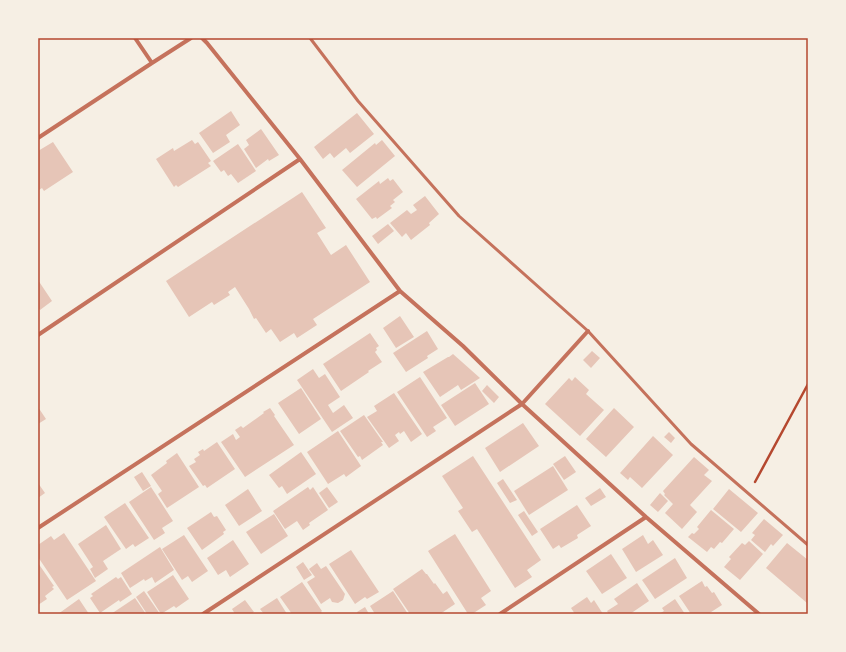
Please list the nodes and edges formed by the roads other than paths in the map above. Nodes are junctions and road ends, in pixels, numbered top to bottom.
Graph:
1 (135, 38) edge
2 (191, 38) edge
3 (202, 38) edge
4 (310, 38) edge
5 (152, 63) junction
6 (38, 138) edge
7 (300, 159) junction
8 (400, 291) junction
9 (588, 331) junction
10 (38, 335) edge
11 (522, 404) junction
12 (646, 517) junction
13 (38, 528) edge
14 (808, 545) edge
15 (203, 614) edge
16 (500, 614) edge
17 (759, 614) edge

1 - 5 street
2 - 5 street
3 - 7 street
4 - 9 lane
5 - 6 street
7 - 8 street
7 - 10 street
8 - 11 street
8 - 13 street
9 - 11 street
9 - 14 lane
11 - 12 street
11 - 15 street
12 - 16 street
12 - 17 street

